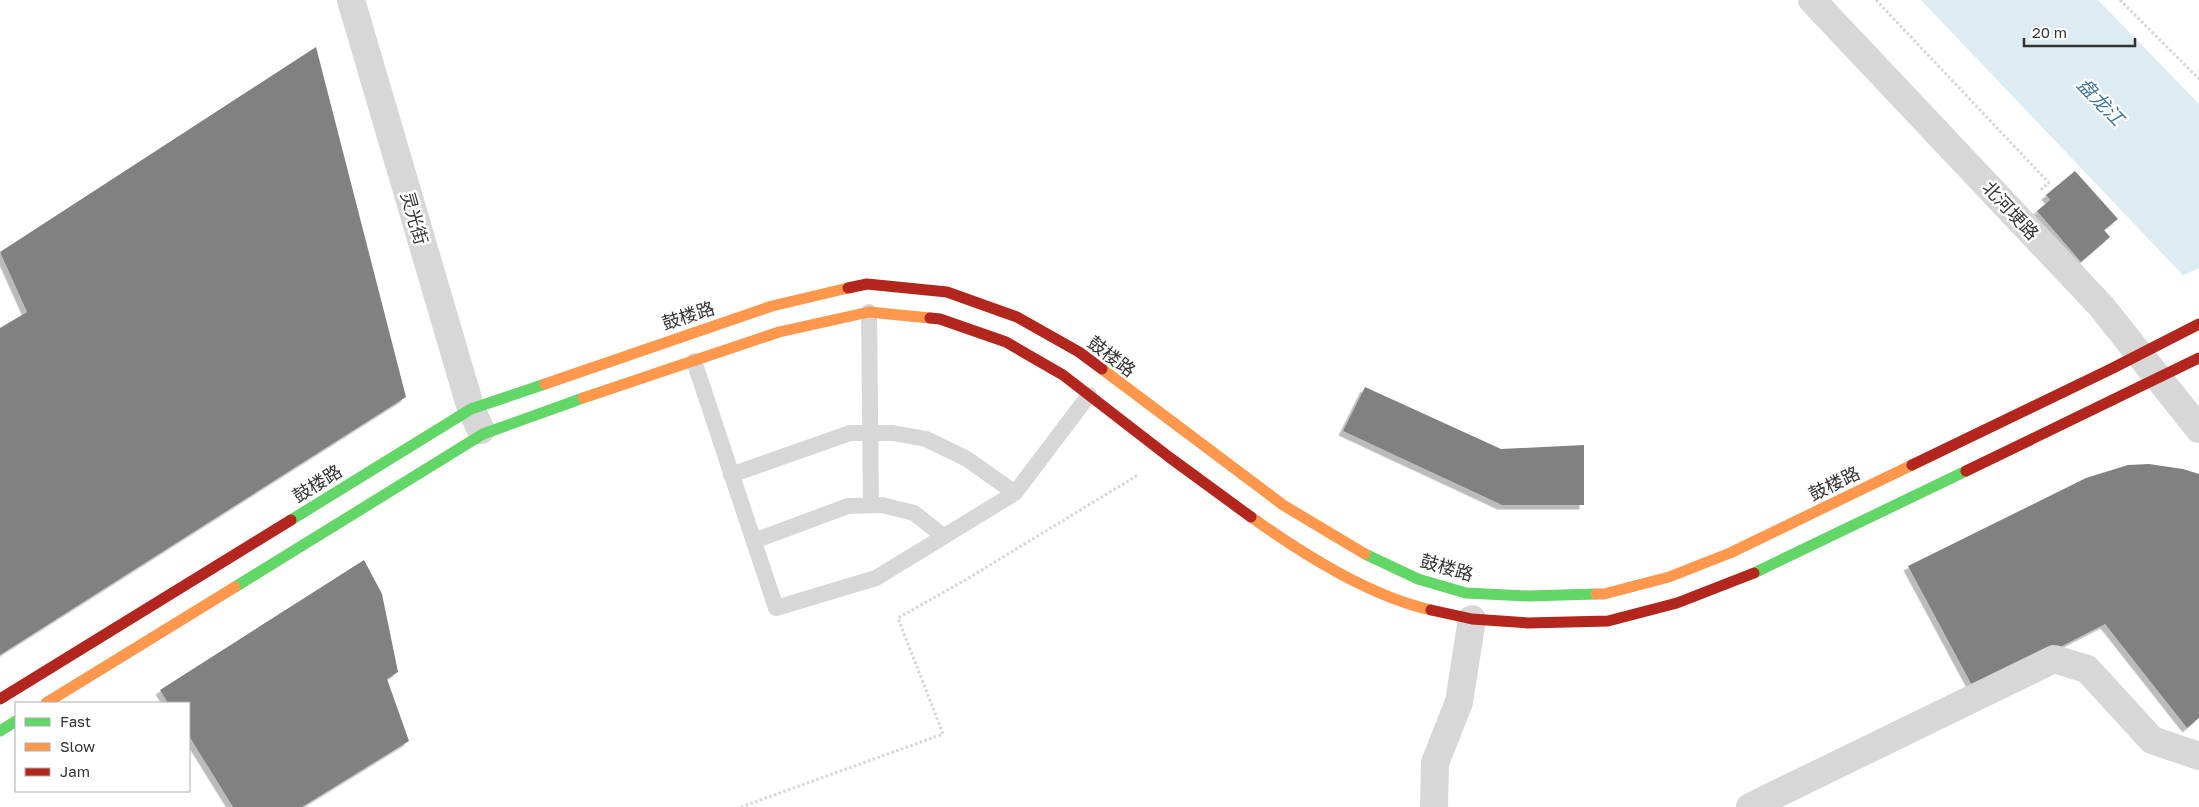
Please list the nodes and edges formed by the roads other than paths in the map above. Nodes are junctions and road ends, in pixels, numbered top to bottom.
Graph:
1 (351, 0) edge
2 (1812, 0) edge
3 (869, 312) junction
4 (2199, 324) edge
5 (2140, 354) junction
6 (2199, 358) edge
7 (694, 361) junction
8 (2158, 378) junction
9 (1089, 395) junction
10 (471, 409) junction
11 (2199, 429) edge
12 (870, 433) junction
13 (483, 434) junction
14 (731, 475) junction
15 (1015, 493) junction
16 (871, 505) junction
17 (944, 536) junction
18 (754, 541) junction
19 (1472, 619) junction
20 (0, 699) edge
21 (48, 702) edge
22 (15, 723) edge
23 (0, 732) edge
24 (2199, 756) edge
25 (1434, 807) edge
26 (1750, 807) edge

1 - 10 street, 灵光街
2 - 5 street, 北河埂路
3 - 7 main road
3 - 9 main road
3 - 12 lane
4 - 5 main road, 鼓楼路
5 - 8 street, 北河埂路
5 - 10 main road, 鼓楼路
6 - 8 main road
7 - 13 main road
7 - 14 lane
8 - 11 street, 北河埂路
8 - 19 main road
9 - 15 lane
9 - 19 main road
10 - 13 street, 灵光街
10 - 20 main road, 鼓楼路
12 - 14 lane
12 - 15 lane
12 - 16 lane
13 - 21 main road
14 - 18 lane
15 - 17 lane
16 - 17 lane
16 - 18 lane
17 - 18 lane
19 - 25 street
22 - 23 main road
24 - 26 street

